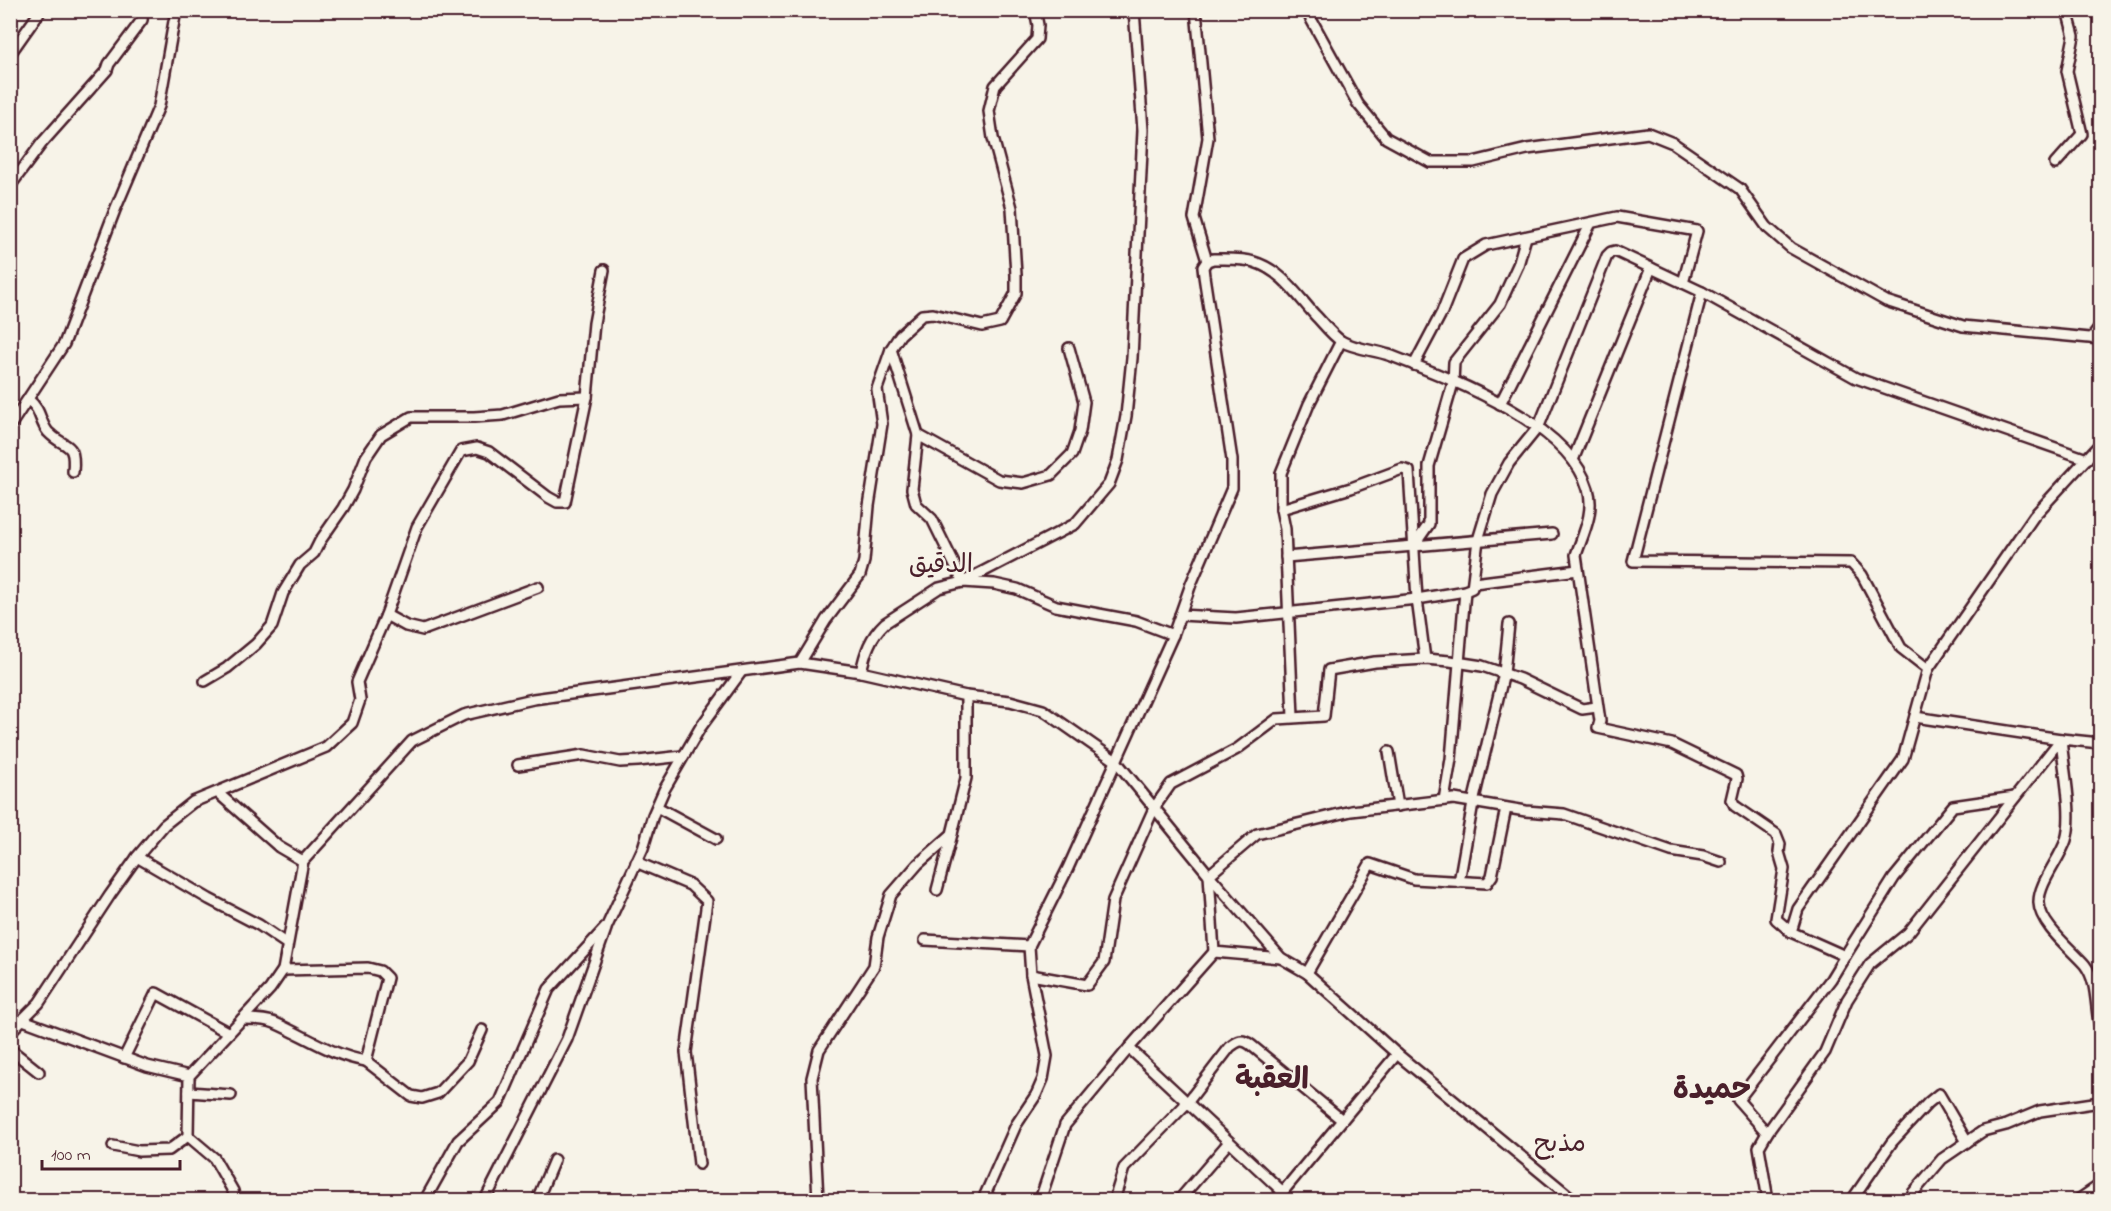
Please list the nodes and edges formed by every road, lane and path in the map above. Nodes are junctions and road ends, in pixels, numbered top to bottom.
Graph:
1 (41, 10) edge
2 (143, 10) edge
3 (176, 10) edge
4 (1035, 10) edge
5 (1134, 10) edge
6 (1196, 10) edge
7 (1306, 10) edge
8 (2067, 10) edge
9 (12, 48) edge
10 (2055, 164) dead end
11 (10, 186) edge
12 (1591, 223) junction
13 (1526, 237) junction
14 (1207, 261) junction
15 (1651, 268) junction
16 (604, 270) dead end
17 (1683, 283) junction
18 (1702, 292) junction
19 (2100, 327) edge
20 (2096, 338) edge
21 (1341, 341) junction
22 (1069, 348) dead end
23 (891, 350) junction
24 (1414, 365) junction
25 (1453, 382) junction
26 (587, 397) junction
27 (29, 399) junction
28 (1500, 404) junction
29 (10, 426) edge
30 (1539, 426) junction
31 (918, 435) junction
32 (2100, 444) edge
33 (2087, 459) junction
34 (1573, 460) junction
35 (73, 472) dead end
36 (1281, 509) junction
37 (1552, 534) dead end
38 (1478, 540) junction
39 (1413, 547) junction
40 (1286, 557) junction
41 (1578, 570) junction
42 (963, 582) junction
43 (1474, 583) junction
44 (538, 587) dead end
45 (1465, 591) junction
46 (1417, 599) junction
47 (1287, 612) junction
48 (386, 615) junction
49 (1180, 615) junction
50 (1509, 624) dead end
51 (1173, 635) junction
52 (1425, 658) junction
53 (1458, 662) junction
54 (800, 663) junction
55 (1928, 669) junction
56 (741, 672) junction
57 (861, 672) junction
58 (1504, 673) junction
59 (205, 681) dead end
60 (966, 696) junction
61 (1598, 706) junction
62 (1293, 717) junction
63 (1915, 717) junction
64 (2061, 739) junction
65 (2100, 743) edge
66 (1389, 752) dead end
67 (683, 756) junction
68 (1116, 761) junction
69 (518, 765) dead end
70 (218, 793) junction
71 (2015, 797) junction
72 (1444, 800) junction
73 (1473, 803) junction
74 (1398, 806) junction
75 (657, 807) junction
76 (1154, 808) junction
77 (1506, 808) junction
78 (952, 834) junction
79 (716, 839) dead end
80 (137, 857) junction
81 (303, 861) junction
82 (636, 862) junction
83 (1721, 862) dead end
84 (1209, 875) junction
85 (1459, 882) junction
86 (937, 890) dead end
87 (607, 926) junction
88 (1791, 932) junction
89 (925, 940) dead end
90 (288, 944) junction
91 (1029, 946) junction
92 (1214, 952) junction
93 (1845, 956) junction
94 (1281, 958) junction
95 (283, 970) junction
96 (1307, 973) junction
97 (1031, 975) junction
98 (242, 1019) junction
99 (23, 1020) junction
100 (2100, 1027) edge
101 (482, 1030) dead end
102 (10, 1032) edge
103 (229, 1033) junction
104 (1129, 1048) junction
105 (10, 1049) edge
106 (1397, 1053) junction
107 (124, 1058) junction
108 (366, 1061) junction
109 (39, 1072) dead end
110 (189, 1076) junction
111 (189, 1092) junction
112 (231, 1095) dead end
113 (2100, 1102) edge
114 (1187, 1103) junction
115 (1342, 1120) junction
116 (1767, 1132) junction
117 (188, 1136) junction
118 (1229, 1142) junction
119 (1967, 1142) junction
120 (113, 1146) dead end
121 (554, 1160) dead end
122 (699, 1164) dead end
123 (2100, 1185) edge
124 (1282, 1192) junction
125 (1768, 1198) edge
126 (235, 1200) edge
127 (424, 1200) edge
128 (485, 1200) edge
129 (537, 1200) edge
130 (818, 1200) edge
131 (993, 1200) edge
132 (1040, 1200) edge
133 (1114, 1200) edge
134 (1179, 1200) edge
135 (1276, 1200) edge
136 (1574, 1200) edge
137 (1779, 1200) edge
138 (1852, 1200) edge
139 (1915, 1200) edge
140 (2078, 1200) edge

1 - 9 street
2 - 11 street
3 - 27 street
4 - 23 street
5 - 42 street
6 - 14 street
7 - 20 street
8 - 10 street
12 - 13 street
12 - 17 street
12 - 28 street
13 - 24 street
13 - 25 street
14 - 21 street
14 - 49 street
15 - 17 street
15 - 30 street
15 - 34 street
16 - 26 street
17 - 18 street
18 - 33 street
18 - 55 street
19 - 20 street
21 - 24 street
21 - 36 street
22 - 31 street
23 - 31 street
23 - 54 street
24 - 25 street
25 - 28 street
25 - 39 street
26 - 48 street
26 - 59 street
27 - 29 street
27 - 35 street
28 - 30 street
30 - 34 street
30 - 38 street
31 - 42 street
32 - 33 street
33 - 55 street
34 - 41 street
36 - 39 street
36 - 40 street
37 - 38 street
38 - 39 street
38 - 43 street
39 - 40 street
39 - 46 street
40 - 47 street
41 - 43 street
41 - 61 street
42 - 51 street
42 - 57 street
43 - 45 street
44 - 48 street
45 - 46 street
45 - 53 street
46 - 47 street
46 - 52 street
47 - 49 street
47 - 62 street
48 - 70 street
49 - 51 street
50 - 58 street
51 - 68 street
52 - 53 street
52 - 62 street
53 - 58 street
53 - 72 street
54 - 56 street
54 - 57 street
55 - 63 street
56 - 67 street
56 - 81 street
57 - 60 street
58 - 61 street
58 - 73 street
60 - 68 street
60 - 78 street
61 - 88 street
62 - 76 street
63 - 64 street
63 - 88 street
64 - 65 street
64 - 71 street
64 - 100 street
66 - 74 street
67 - 69 street
67 - 75 street
68 - 76 street
68 - 91 street
70 - 80 street
70 - 81 street
71 - 93 street
71 - 116 street
72 - 73 street
72 - 74 street
73 - 77 street
73 - 85 street
74 - 84 street
75 - 79 street
75 - 82 street
76 - 84 street
76 - 97 street
77 - 83 street
77 - 85 street
78 - 86 street
78 - 130 street
80 - 90 street
80 - 99 street
81 - 90 street
82 - 87 street
82 - 122 street
84 - 92 street
84 - 94 street
85 - 96 street
87 - 127 street
87 - 128 street
88 - 93 street
89 - 91 street
90 - 95 street
91 - 97 street
92 - 94 street
92 - 104 street
93 - 116 street
94 - 96 street
95 - 98 street
95 - 108 street
96 - 106 street
97 - 131 street
98 - 103 street
98 - 108 street
99 - 102 street
99 - 107 street
101 - 108 street
103 - 107 street
103 - 110 street
104 - 114 street
104 - 132 street
105 - 109 street
106 - 115 street
106 - 136 street
107 - 110 street
110 - 111 street
111 - 112 street
111 - 117 street
113 - 119 street
114 - 115 street
114 - 118 street
114 - 133 street
115 - 124 street
116 - 125 street
117 - 120 street
117 - 126 street
118 - 124 street
118 - 134 street
119 - 138 street
119 - 139 street
121 - 129 street
123 - 140 street
124 - 135 street
125 - 137 street

